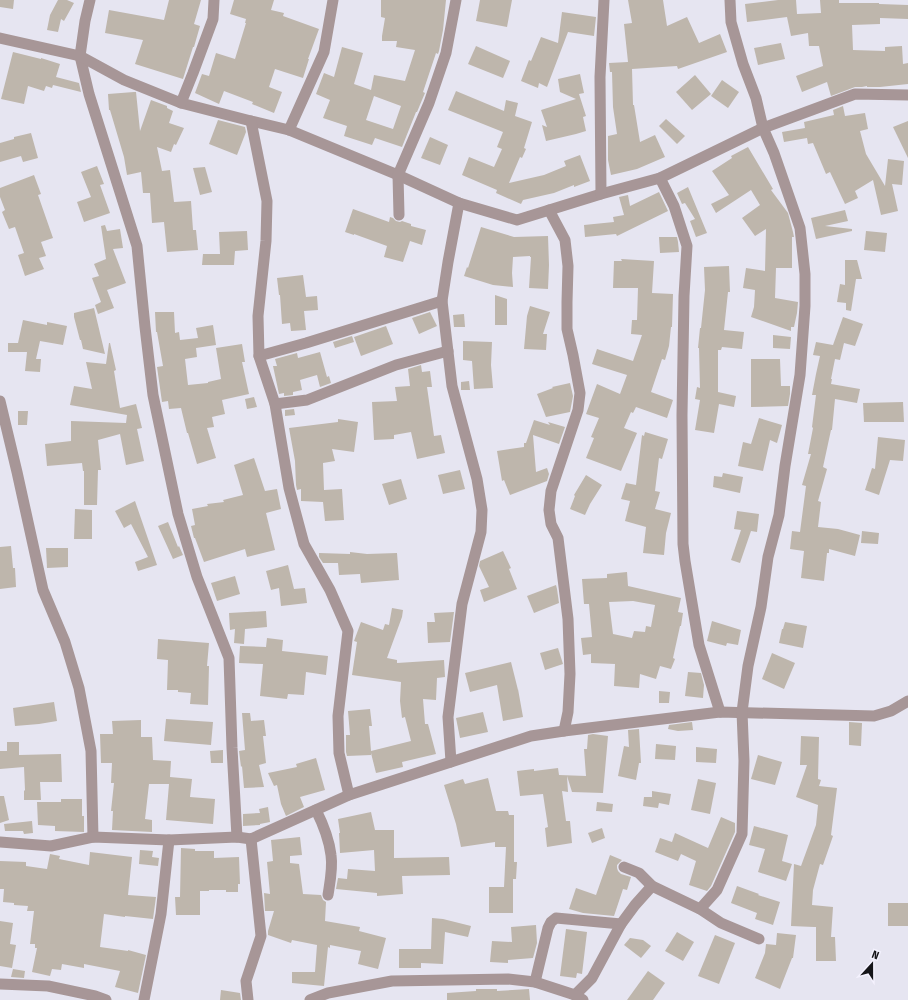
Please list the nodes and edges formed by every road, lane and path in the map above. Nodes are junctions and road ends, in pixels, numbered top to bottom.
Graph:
1 (90, 0) edge
2 (214, 0) edge
3 (334, 0) edge
4 (456, 0) edge
5 (604, 0) edge
6 (730, 0) edge
7 (0, 38) edge
8 (80, 56) junction
9 (908, 95) edge
10 (181, 103) junction
11 (251, 121) junction
12 (763, 128) junction
13 (290, 130) junction
14 (398, 175) junction
15 (660, 178) junction
16 (601, 194) junction
17 (458, 203) junction
18 (549, 210) junction
19 (399, 215) dead end
20 (442, 301) junction
21 (448, 350) junction
22 (259, 356) junction
23 (0, 401) edge
24 (275, 404) junction
25 (908, 701) edge
26 (720, 712) junction
27 (742, 712) junction
28 (564, 731) junction
29 (451, 762) junction
30 (349, 795) junction
31 (316, 810) junction
32 (93, 837) junction
33 (237, 837) junction
34 (251, 838) junction
35 (169, 840) junction
36 (0, 842) edge
37 (624, 866) dead end
38 (652, 886) junction
39 (328, 895) dead end
40 (700, 909) junction
41 (621, 924) junction
42 (759, 939) dead end
43 (535, 982) junction
44 (0, 984) edge
45 (579, 998) edge
46 (106, 1000) edge
47 (144, 1000) edge
48 (248, 1000) edge
49 (310, 1000) edge

1 - 8 street
2 - 10 street
3 - 13 street
4 - 14 street
5 - 16 street
6 - 12 street
7 - 8 street
8 - 10 street
8 - 33 street
9 - 12 street
10 - 11 street
11 - 13 street
11 - 22 street
12 - 15 street
12 - 27 street
13 - 14 street
14 - 17 street
14 - 19 street
15 - 16 street
15 - 26 street
16 - 18 street
17 - 18 street
17 - 20 street
18 - 28 street
20 - 21 street
20 - 22 street
21 - 24 street
21 - 29 street
22 - 24 street
23 - 32 street
24 - 30 street
25 - 27 street
26 - 27 street
26 - 28 street
27 - 40 street
28 - 29 street
29 - 30 street
30 - 31 street
31 - 34 street
31 - 39 street
32 - 35 street
32 - 36 street
33 - 34 street
33 - 35 street
34 - 48 street
35 - 47 street
37 - 38 street
38 - 40 street
38 - 41 street
40 - 42 street
41 - 43 street
41 - 45 street
43 - 45 street
43 - 49 street
44 - 46 street

